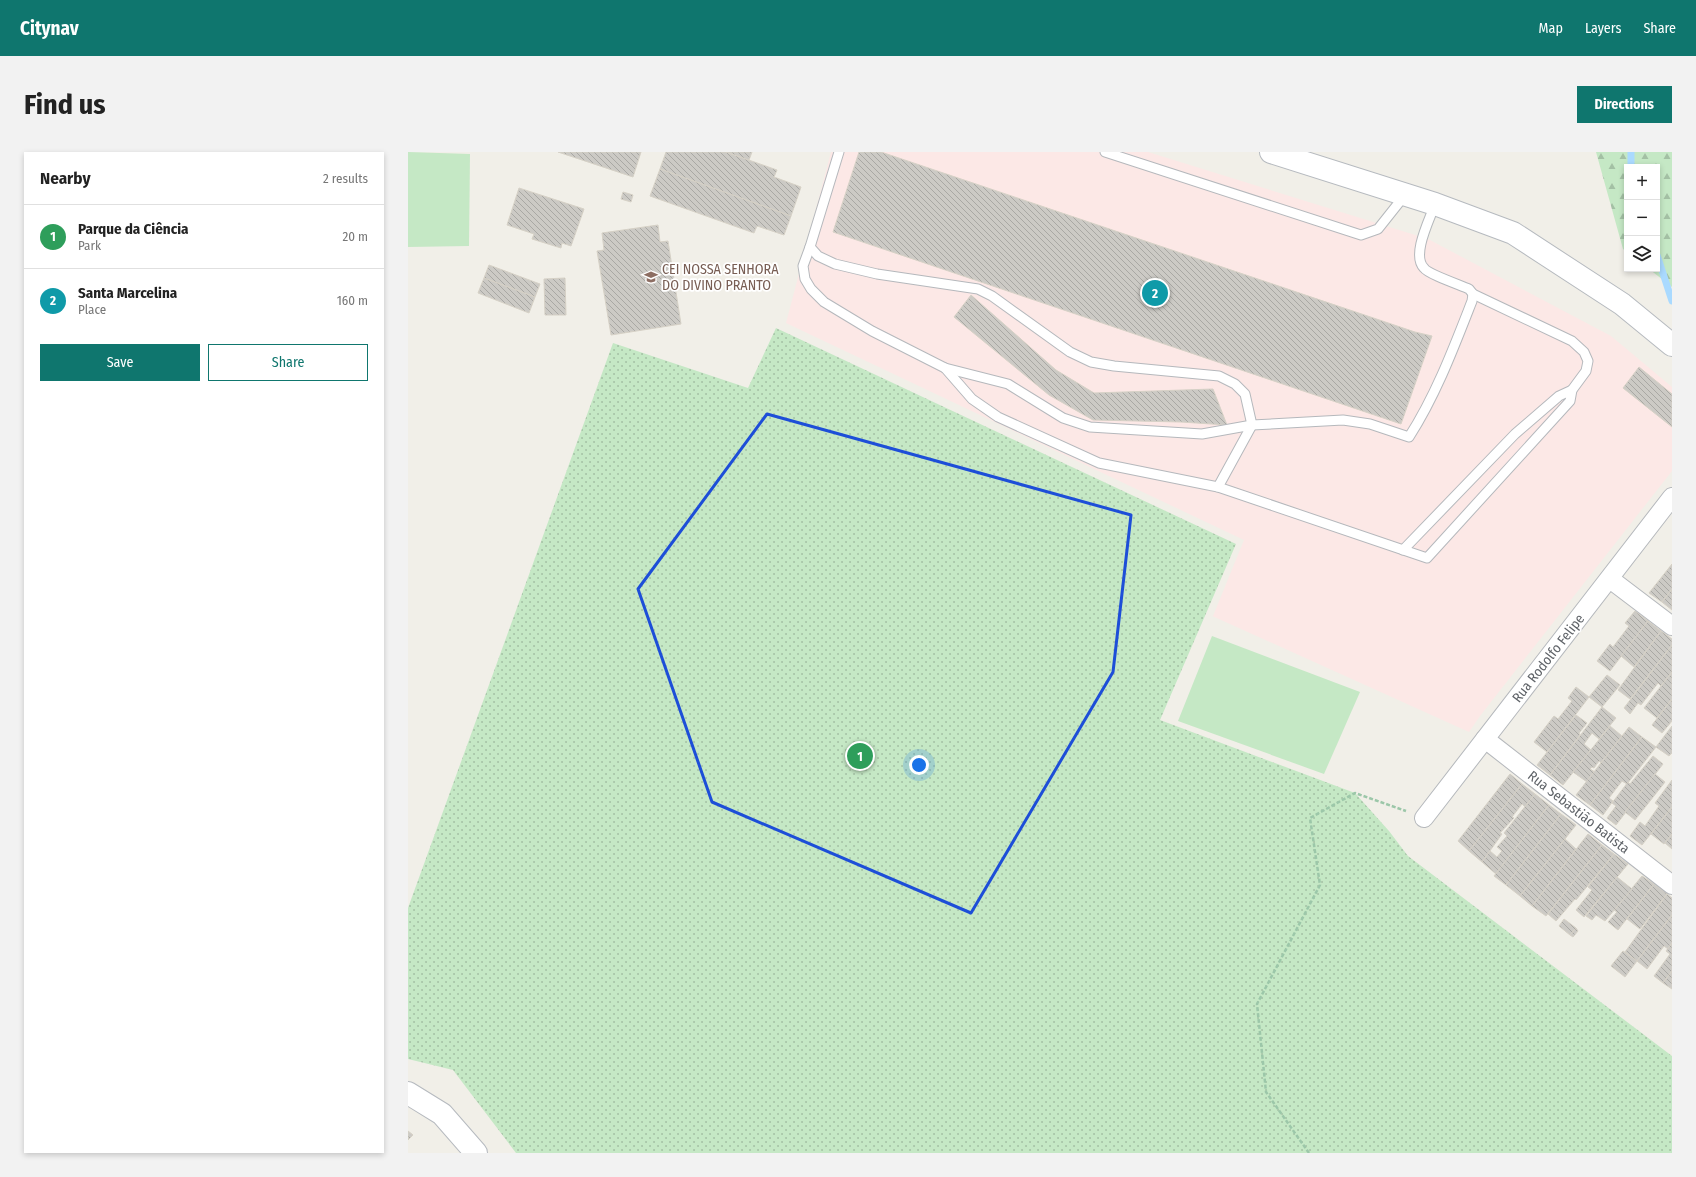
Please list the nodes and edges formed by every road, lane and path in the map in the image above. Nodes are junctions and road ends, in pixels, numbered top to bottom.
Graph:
1 (839, 152) edge
2 (1105, 152) edge
3 (1271, 152) edge
4 (1406, 195) junction
5 (1435, 204) junction
6 (810, 247) junction
7 (1473, 294) junction
8 (1672, 345) edge
9 (945, 368) junction
10 (1572, 390) junction
11 (1559, 396) junction
12 (1570, 401) junction
13 (1252, 425) junction
14 (1218, 488) junction
15 (1672, 497) edge
16 (1403, 550) junction
17 (1610, 579) junction
18 (1672, 626) edge
19 (1485, 740) junction
20 (1424, 818) joint
21 (1672, 885) edge
22 (408, 1093) edge
23 (476, 1153) edge
24 (1308, 1153) edge

1 - 6 lane
2 - 4 lane
3 - 4 main road
4 - 5 main road
5 - 7 lane
5 - 8 main road
6 - 9 lane
6 - 13 lane
7 - 10 lane
7 - 13 lane
9 - 13 lane
9 - 14 lane
10 - 11 lane
10 - 12 lane
11 - 12 lane
11 - 16 lane
12 - 16 lane
13 - 14 lane
14 - 16 lane
15 - 17 street, Rua Rodolfo Felipe
17 - 18 street
17 - 19 street, Rua Rodolfo Felipe
19 - 20 street, Rua Rodolfo Felipe
19 - 21 street, Rua Sebastião Batista
20 - 24 path
22 - 23 main road

